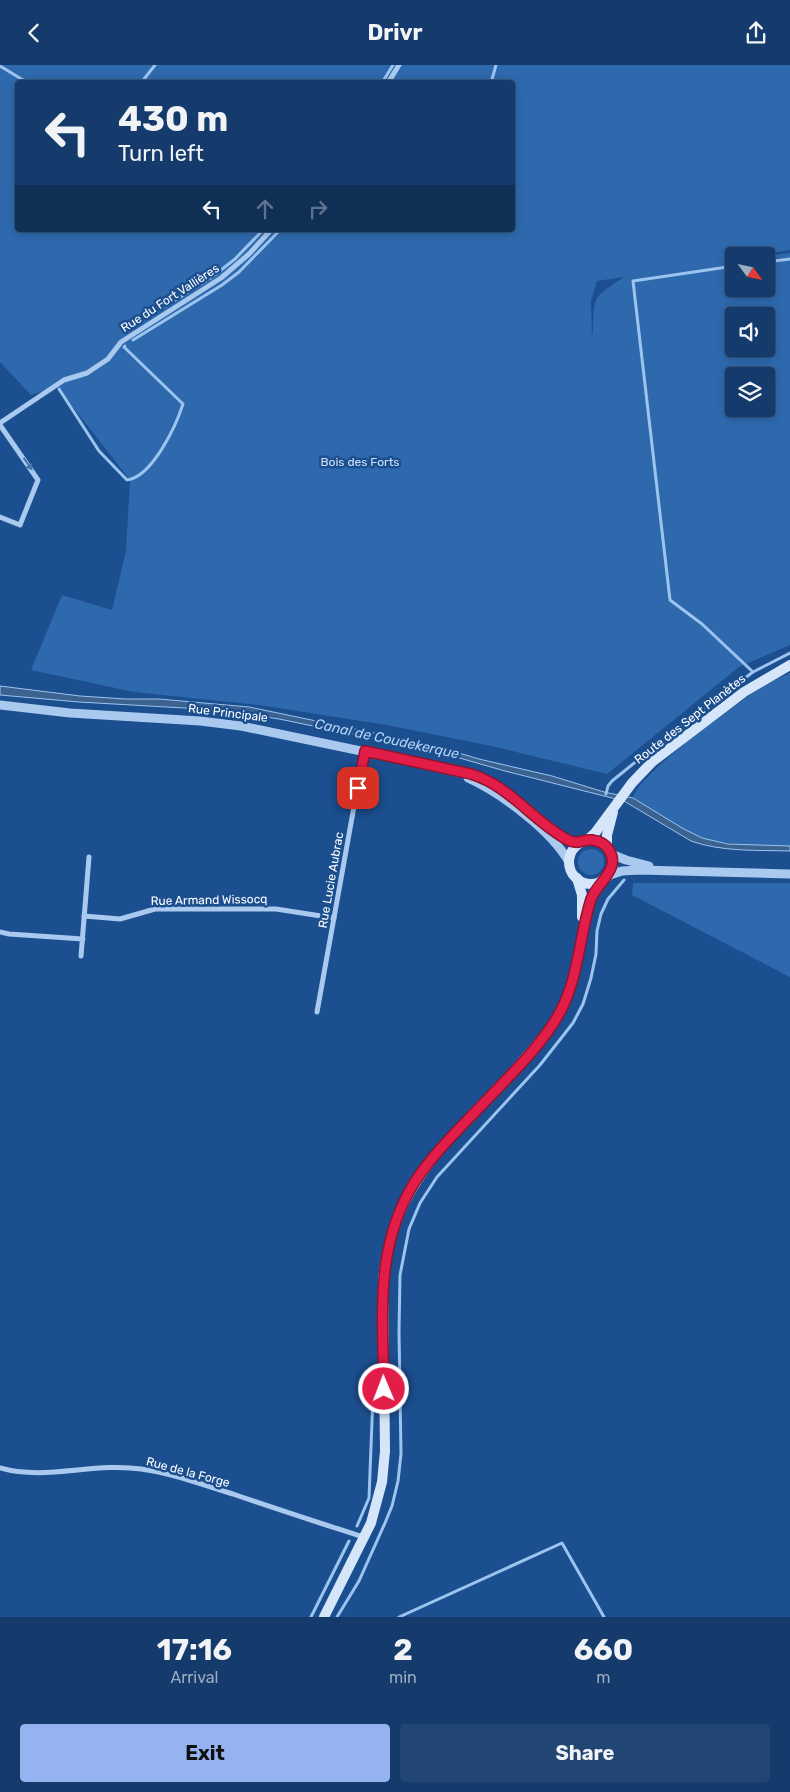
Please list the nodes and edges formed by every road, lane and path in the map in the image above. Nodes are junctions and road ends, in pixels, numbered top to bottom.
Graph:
1 (399, 65) edge
2 (390, 80) edge
3 (269, 232) edge
4 (0, 424) edge
5 (0, 517) edge
6 (790, 665) edge
7 (0, 705) edge
8 (365, 751) junction
9 (450, 770) junction
10 (616, 805) junction
11 (583, 842) junction
12 (609, 851) junction
13 (89, 857) dead end
14 (569, 862) junction
15 (672, 869) junction
16 (790, 874) edge
17 (577, 878) junction
18 (604, 878) junction
19 (84, 917) junction
20 (334, 918) junction
21 (0, 932) edge
22 (83, 939) junction
23 (581, 942) junction
24 (82, 955) dead end
25 (317, 1012) dead end
26 (0, 1468) edge
27 (364, 1537) junction
28 (324, 1617) edge

1 - 2 street
3 - 4 street, Rue du Fort Vallières
4 -> 5 street
6 - 10 main road, Route des Sept Planètes
7 - 8 street, Rue Principale
8 - 9 street, Rue Principale
8 - 20 street, Rue Lucie Aubrac
9 - 11 street, Rue Principale
9 - 14 street, Rue Principale
10 - 11 main road, Route des Sept Planètes
10 - 12 main road, Route des Sept Planètes
11 - 12 main road
11 - 14 main road
12 - 15 street
12 - 18 main road
13 - 19 street
14 - 17 main road
15 - 16 street
15 - 18 street
17 - 18 main road
17 - 23 main road
18 - 23 main road
19 - 20 street, Rue Armand Wissocq
19 - 22 street
20 - 25 street, Rue Lucie Aubrac
21 - 22 street
22 - 24 street
23 - 27 main road
26 - 27 street, Rue de la Forge
27 - 28 main road

